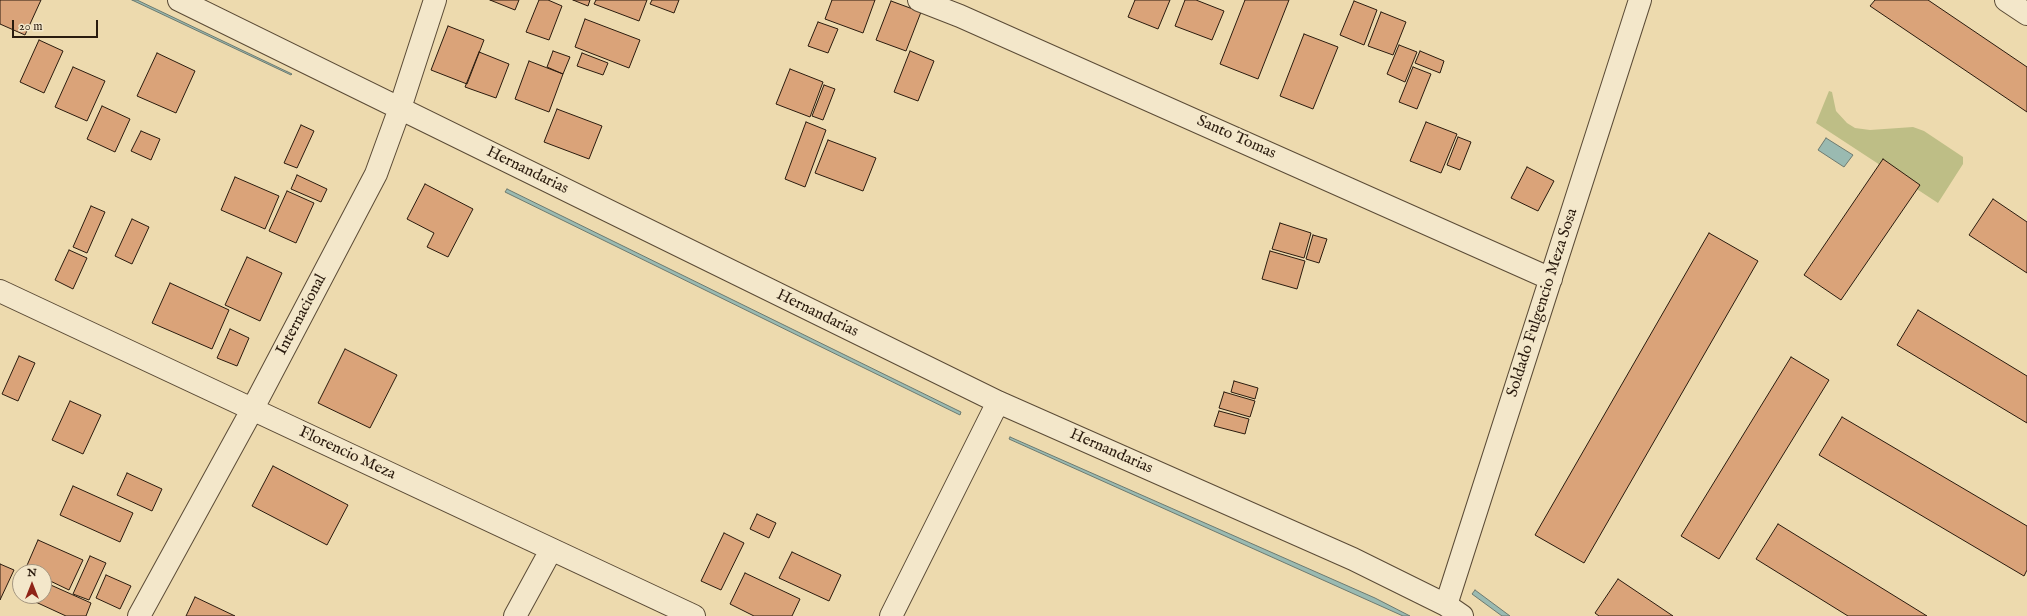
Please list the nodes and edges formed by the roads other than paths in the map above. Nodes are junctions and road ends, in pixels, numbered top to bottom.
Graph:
1 (179, 0) edge
2 (435, 0) edge
3 (919, 0) edge
4 (1640, 0) edge
5 (2006, 0) edge
6 (2027, 14) edge
7 (400, 108) junction
8 (1551, 278) junction
9 (0, 291) edge
10 (998, 402) junction
11 (252, 410) junction
12 (551, 550) junction
13 (1454, 611) edge
14 (139, 616) edge
15 (515, 616) edge
16 (694, 616) edge
17 (891, 616) edge

1 - 7 street, Hernandarias
2 - 7 street, Internacional
3 - 8 street, Santo Tomas
4 - 8 street, Soldado Fulgencio Meza Sosa
5 - 6 street
7 - 10 street, Hernandarias
7 - 11 street, Internacional
8 - 13 street, Soldado Fulgencio Meza Sosa
9 - 11 street, Florencio Meza
10 - 13 street, Hernandarias
10 - 17 street
11 - 12 street, Florencio Meza
11 - 14 street, Internacional
12 - 15 street
12 - 16 street, Florencio Meza

